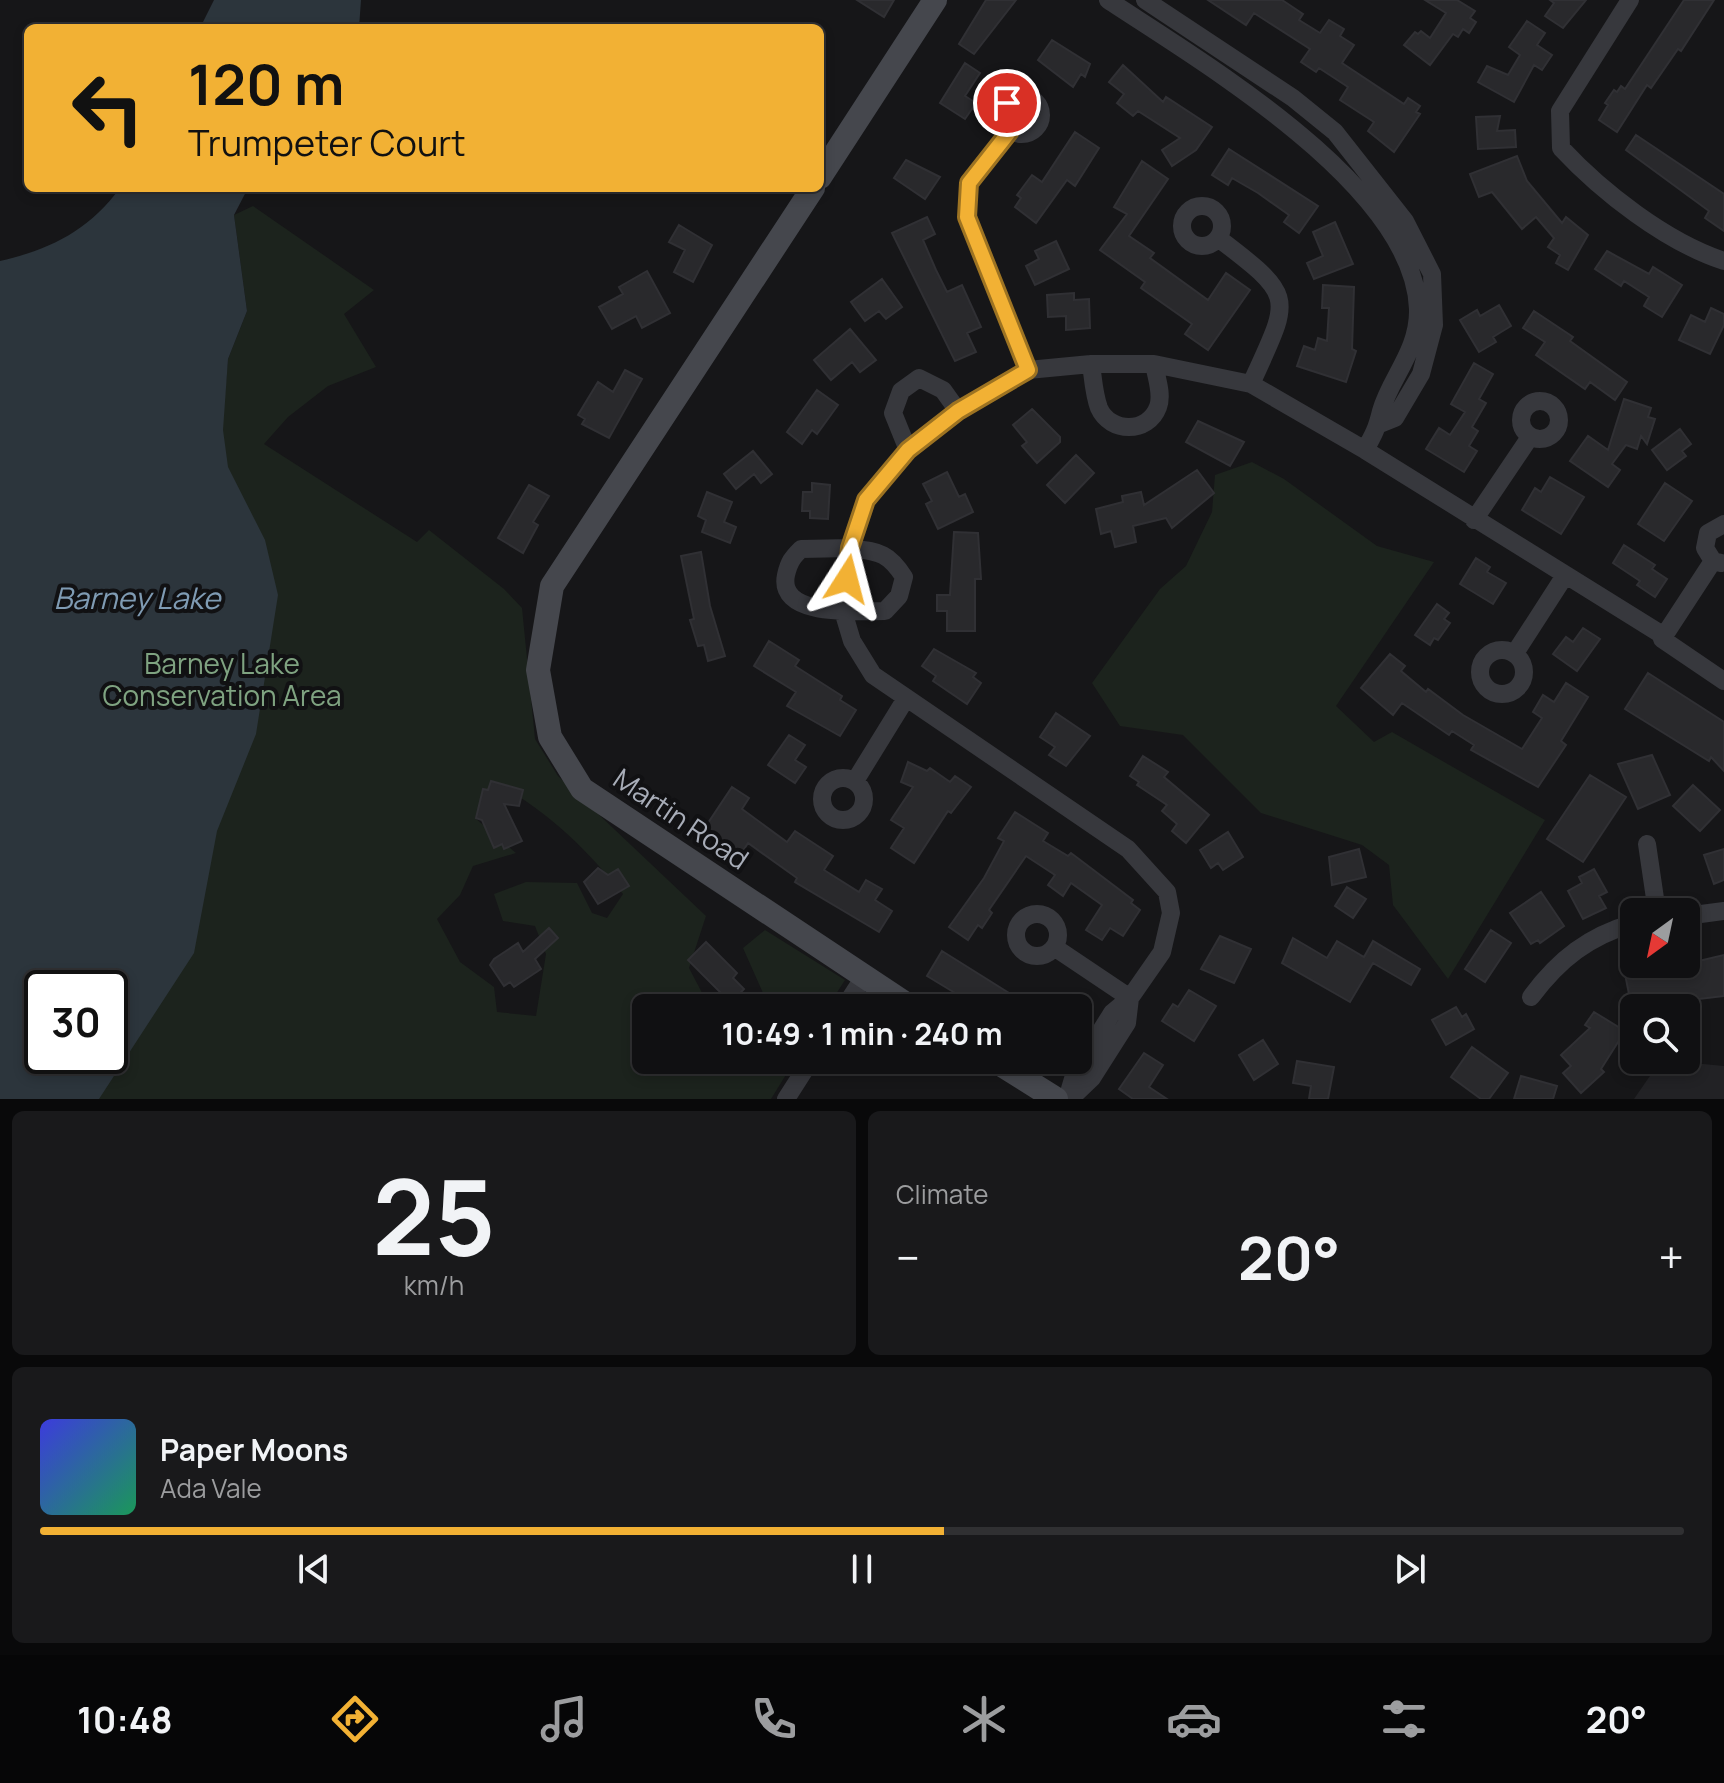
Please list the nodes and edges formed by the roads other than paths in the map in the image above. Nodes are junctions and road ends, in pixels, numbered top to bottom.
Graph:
1 (935, 0) edge
2 (1108, 0) edge
3 (1145, 0) edge
4 (1630, 0) edge
5 (1010, 131) dead end
6 (824, 171) edge
7 (810, 192) edge
8 (1218, 238) dead end
9 (1724, 261) edge
10 (1091, 364) junction
11 (1154, 364) junction
12 (1028, 370) junction
13 (1251, 384) junction
14 (958, 411) junction
15 (1380, 424) junction
16 (1530, 437) dead end
17 (908, 450) junction
18 (1365, 450) junction
19 (1474, 520) junction
20 (1724, 524) edge
21 (850, 548) junction
22 (1718, 562) edge
23 (1564, 577) junction
24 (843, 611) junction
25 (1664, 636) junction
26 (1515, 653) dead end
27 (1724, 681) edge
28 (905, 700) junction
29 (855, 781) dead end
30 (1647, 844) dead end
31 (1655, 898) edge
32 (1724, 911) edge
33 (1700, 914) edge
34 (1620, 928) edge
35 (1054, 947) dead end
36 (864, 977) junction
37 (853, 994) edge
38 (890, 994) edge
39 (1531, 997) dead end
40 (1130, 998) junction
41 (802, 1074) edge
42 (1016, 1074) edge
43 (786, 1099) edge
44 (1056, 1099) edge
45 (1068, 1099) edge

1 - 6 street
2 - 15 street
3 - 15 street
4 - 9 street
5 - 12 street
7 - 36 street, Martin Road
8 - 13 street
10 - 11 street
10 - 11 street
10 - 12 street
11 - 13 street
12 - 14 street
13 - 18 street
14 - 17 street
14 - 17 street
15 - 18 street
16 - 19 street
17 - 21 street
18 - 19 street
19 - 23 street
20 - 22 street
21 - 24 street
21 - 24 street
21 - 24 street
22 - 25 street
23 - 25 street
23 - 26 street
24 - 28 street
25 - 27 street
28 - 29 street
28 - 40 street
30 - 31 street
32 - 33 street
34 - 39 street
35 - 40 street
36 - 37 street
36 - 38 street, Martin Road
40 - 45 street
41 - 43 street
42 - 44 street

